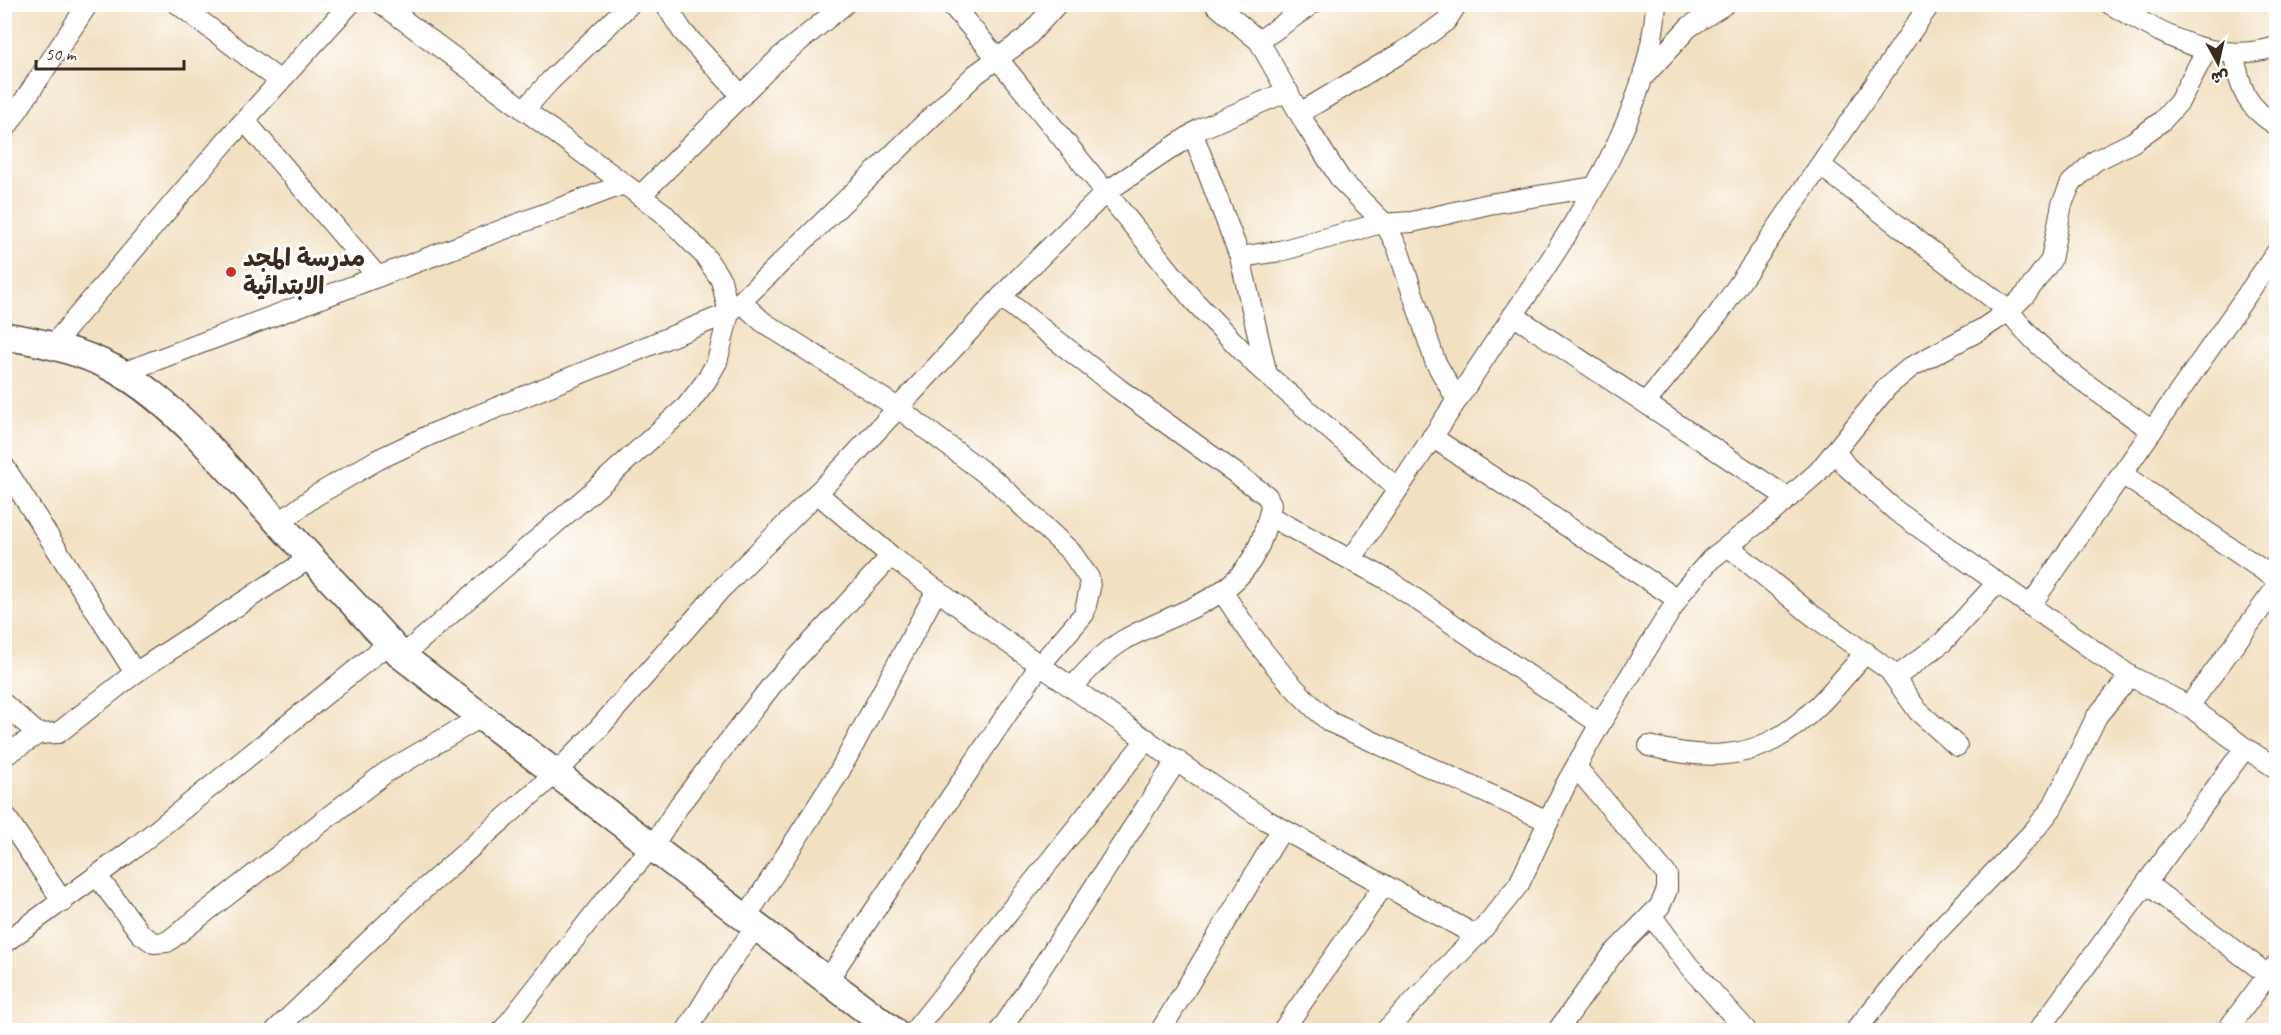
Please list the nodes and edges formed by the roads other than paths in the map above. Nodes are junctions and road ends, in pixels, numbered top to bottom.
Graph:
1 (88, 4) edge
2 (178, 4) edge
3 (350, 4) edge
4 (382, 4) edge
5 (630, 4) edge
6 (666, 4) edge
7 (845, 4) edge
8 (951, 4) edge
9 (1057, 4) edge
10 (1215, 4) edge
11 (1312, 4) edge
12 (1457, 4) edge
13 (1656, 4) edge
14 (1725, 4) edge
15 (1930, 4) edge
16 (2110, 4) edge
17 (1260, 40) junction
18 (2277, 47) edge
19 (2206, 51) junction
20 (2233, 53) junction
21 (998, 59) junction
22 (1642, 78) junction
23 (280, 81) junction
24 (1288, 91) junction
25 (742, 96) junction
26 (524, 110) junction
27 (1300, 113) junction
28 (245, 121) junction
29 (2277, 125) edge
30 (4, 131) edge
31 (1193, 134) junction
32 (1820, 165) junction
33 (1594, 187) junction
34 (632, 190) junction
35 (1106, 192) junction
36 (1385, 224) junction
37 (2277, 253) edge
38 (1240, 257) junction
39 (378, 278) junction
40 (1001, 297) junction
41 (735, 308) junction
42 (2009, 311) junction
43 (1513, 315) junction
44 (4, 336) edge
45 (53, 345) junction
46 (122, 373) junction
47 (1267, 375) junction
48 (1457, 400) junction
49 (1646, 402) junction
50 (898, 408) junction
51 (2152, 431) junction
52 (1432, 437) junction
53 (1835, 451) junction
54 (4, 466) edge
55 (2122, 474) junction
56 (1398, 489) junction
57 (817, 493) junction
58 (1788, 498) junction
59 (1269, 516) junction
60 (279, 523) junction
61 (1728, 546) junction
62 (891, 556) junction
63 (310, 558) junction
64 (1351, 560) junction
65 (2277, 579) edge
66 (1997, 583) junction
67 (2277, 588) edge
68 (937, 591) junction
69 (1222, 591) junction
70 (1677, 599) junction
71 (2030, 606) junction
72 (395, 650) junction
73 (1866, 652) junction
74 (1040, 665) junction
75 (135, 673) junction
76 (2130, 676) junction
77 (1896, 677) junction
78 (1073, 687) junction
79 (4, 704) edge
80 (2189, 706) junction
81 (481, 717) junction
82 (1600, 724) junction
83 (38, 734) junction
84 (1147, 739) junction
85 (1648, 746) dead end
86 (1956, 746) dead end
87 (2244, 748) junction
88 (4, 756) edge
89 (1177, 760) junction
90 (1576, 767) junction
91 (2277, 768) edge
92 (555, 774) junction
93 (4, 814) edge
94 (1548, 821) junction
95 (1282, 829) junction
96 (652, 847) junction
97 (98, 876) junction
98 (2147, 884) junction
99 (1384, 885) junction
100 (63, 902) junction
101 (1651, 915) junction
102 (750, 923) junction
103 (1477, 936) junction
104 (4, 943) edge
105 (2272, 970) edge
106 (827, 981) junction
107 (276, 1030) edge
108 (503, 1030) edge
109 (687, 1030) edge
110 (892, 1030) edge
111 (915, 1030) edge
112 (1001, 1030) edge
113 (1161, 1030) edge
114 (1284, 1030) edge
115 (1386, 1030) edge
116 (1558, 1030) edge
117 (1746, 1030) edge
118 (1856, 1030) edge
119 (2039, 1030) edge
120 (2227, 1030) edge

1 - 30 street
2 - 23 street
3 - 23 street
4 - 26 street
5 - 26 street
6 - 25 street
7 - 25 street
8 - 21 street
9 - 21 street
10 - 17 street
11 - 17 street
12 - 27 street
13 - 22 street
14 - 22 street
15 - 32 street
16 - 19 street
17 - 24 street
18 - 20 street
19 - 20 street
19 - 42 street
20 - 29 street
21 - 35 street
21 - 41 street
22 - 33 street
23 - 28 street
24 - 27 street
24 - 31 street
25 - 34 street
26 - 34 street
27 - 36 street
28 - 39 street
28 - 45 street
31 - 35 street
31 - 38 street
32 - 42 street
32 - 49 street
33 - 36 street
33 - 43 street
34 - 39 street
34 - 41 street
35 - 40 street
35 - 47 street
36 - 38 street
36 - 48 street
37 - 51 street
38 - 47 street
39 - 46 street
40 - 50 street
40 - 59 street
41 - 50 street
41 - 60 street
41 - 72 street
42 - 51 street
42 - 53 street
43 - 48 street
43 - 49 street
44 - 45 street
45 - 46 street
46 - 60 street
47 - 56 street
48 - 52 street
49 - 58 street
50 - 57 street
50 - 74 street
51 - 55 street
52 - 56 street
52 - 70 street
53 - 58 street
53 - 66 street
54 - 75 street
55 - 65 street
55 - 71 street
56 - 64 street
57 - 62 street
57 - 92 street
58 - 61 street
59 - 64 street
59 - 69 street
60 - 63 street
61 - 70 street
61 - 73 street
62 - 68 street
62 - 96 street
63 - 72 street
63 - 75 street
64 - 82 street
66 - 71 street
66 - 77 street
67 - 80 street
68 - 74 street
68 - 102 street
69 - 78 street
69 - 94 street
70 - 82 street
71 - 76 street
72 - 81 street
72 - 97 street
73 - 77 street
73 - 85 street
74 - 78 street
74 - 106 street
75 - 83 street
76 - 80 street
76 - 118 street
77 - 86 street
78 - 84 street
79 - 83 street
80 - 87 street
81 - 92 street
81 - 97 street
82 - 90 street
83 - 88 street
84 - 89 street
84 - 111 street
87 - 91 street
87 - 98 street
89 - 95 street
89 - 112 street
90 - 94 street
90 - 101 street
92 - 96 street
92 - 107 street
93 - 100 street
94 - 103 street
95 - 99 street
95 - 113 street
96 - 102 street
96 - 108 street
97 - 100 street
98 - 105 street
98 - 119 street
99 - 103 street
99 - 114 street
100 - 104 street
101 - 116 street
101 - 117 street
102 - 106 street
102 - 109 street
103 - 115 street
105 - 120 street
106 - 110 street

